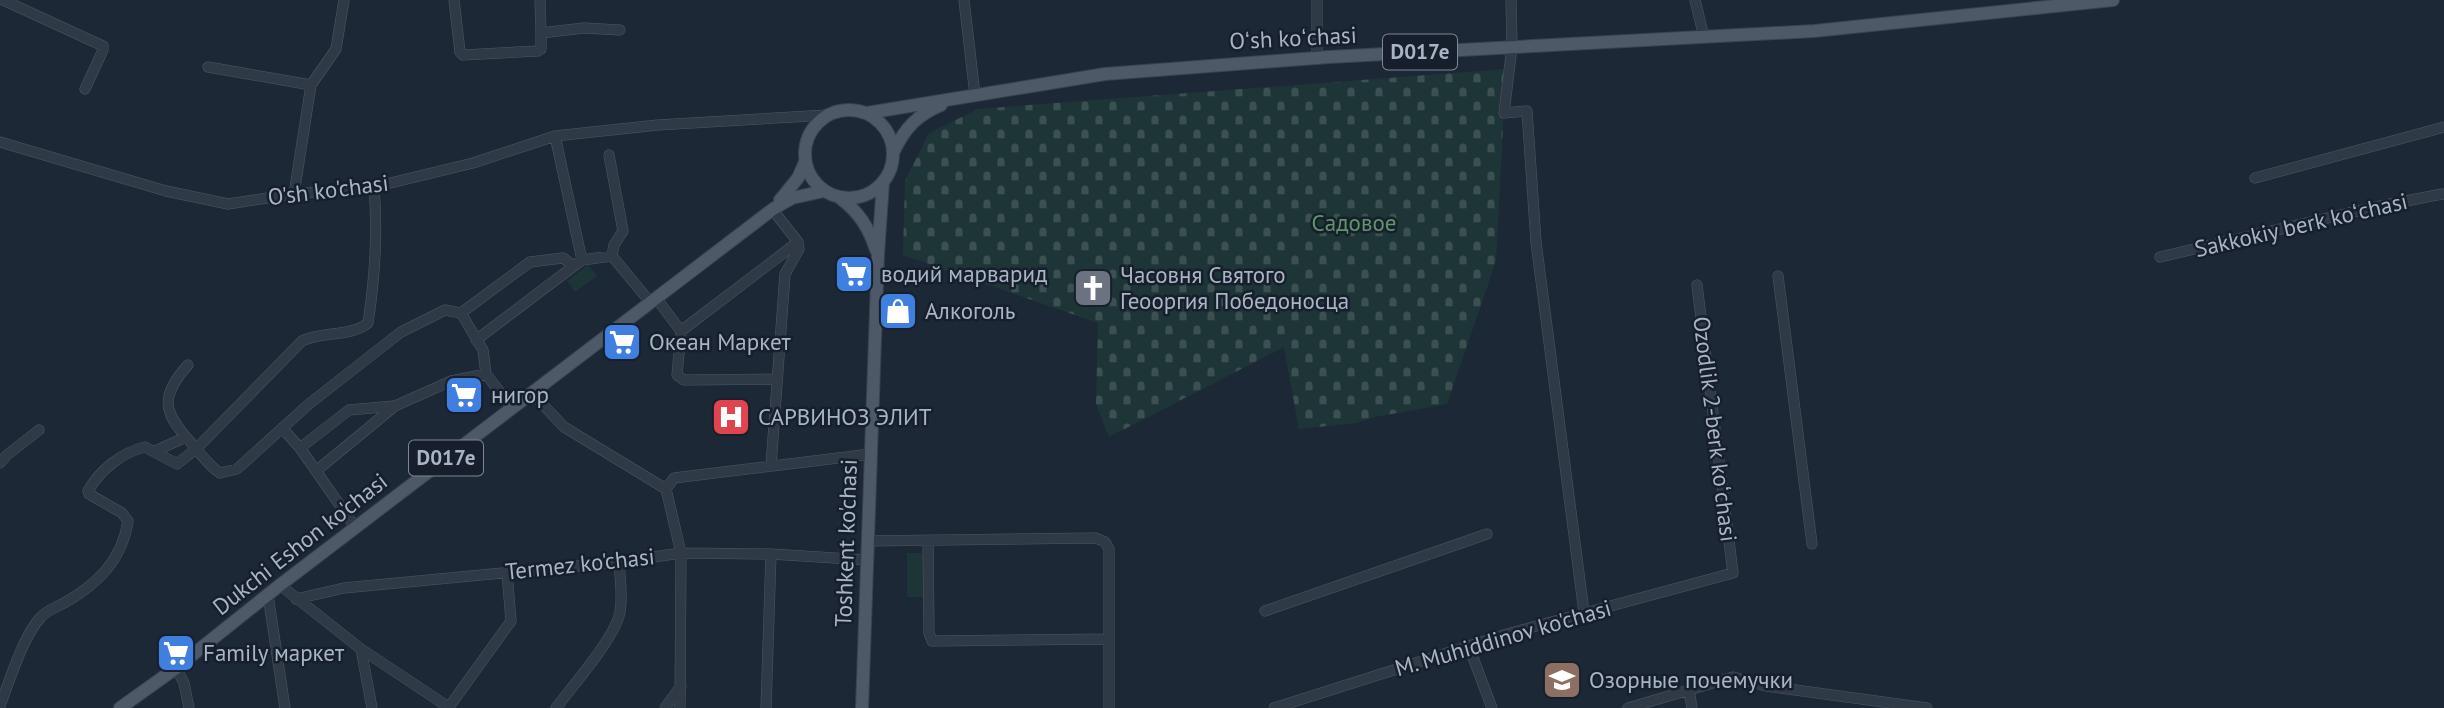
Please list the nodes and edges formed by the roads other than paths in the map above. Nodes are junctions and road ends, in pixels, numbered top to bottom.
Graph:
1 (344, 0) edge
2 (454, 0) edge
3 (540, 0) edge
4 (964, 0) edge
5 (1317, 0) edge
6 (1511, 0) edge
7 (1695, 0) edge
8 (2113, 0) edge
9 (8, 1) edge
10 (620, 30) dead end
11 (541, 33) junction
12 (1704, 37) junction
13 (1512, 47) junction
14 (1317, 58) junction
15 (208, 67) dead end
16 (311, 85) junction
17 (85, 89) dead end
18 (975, 95) junction
19 (958, 98) junction
20 (867, 113) junction
21 (827, 115) junction
22 (2444, 127) edge
23 (555, 136) junction
24 (0, 142) edge
25 (894, 151) junction
26 (609, 155) dead end
27 (805, 162) junction
28 (2255, 178) dead end
29 (883, 183) junction
30 (374, 187) junction
31 (824, 191) junction
32 (294, 194) junction
33 (2442, 194) dead end
34 (840, 198) junction
35 (773, 209) junction
36 (799, 242) junction
37 (878, 254) junction
38 (612, 256) junction
39 (2160, 257) dead end
40 (578, 263) junction
41 (1778, 276) dead end
42 (1697, 285) dead end
43 (653, 300) junction
44 (461, 313) junction
45 (681, 331) junction
46 (476, 340) junction
47 (188, 365) dead end
48 (486, 374) junction
49 (776, 379) junction
50 (532, 393) junction
51 (395, 406) junction
52 (512, 408) junction
53 (282, 428) junction
54 (39, 430) dead end
55 (186, 437) junction
56 (300, 448) junction
57 (196, 449) junction
58 (155, 451) junction
59 (870, 454) junction
60 (0, 463) edge
61 (771, 467) junction
62 (316, 471) junction
63 (666, 489) junction
64 (355, 527) junction
65 (1487, 534) dead end
66 (928, 540) junction
67 (867, 541) junction
68 (1812, 544) dead end
69 (681, 553) junction
70 (771, 554) junction
71 (866, 560) junction
72 (619, 562) junction
73 (507, 572) junction
74 (1733, 573) joint
75 (280, 585) junction
76 (268, 594) junction
77 (296, 599) junction
78 (1265, 611) dead end
79 (1584, 612) junction
80 (1109, 639) junction
81 (1469, 647) junction
82 (361, 649) junction
83 (176, 668) junction
84 (681, 685) junction
85 (1689, 690) junction
86 (0, 706) edge
87 (120, 708) edge
88 (189, 708) edge
89 (285, 708) edge
90 (372, 708) edge
91 (450, 708) edge
92 (556, 708) edge
93 (665, 708) edge
94 (680, 708) edge
95 (766, 708) edge
96 (862, 708) edge
97 (1109, 708) edge
98 (1274, 708) edge
99 (1492, 708) edge
100 (1628, 708) edge
101 (1692, 708) edge
102 (1927, 708) edge

1 - 16 street
2 - 11 street
3 - 11 street
4 - 18 street
5 - 14 street
6 - 13 street
7 - 12 street
8 - 12 main road, Oʻsh koʻchasi / D017e
9 - 17 street
10 - 11 street
12 - 13 main road, Oʻsh koʻchasi / D017e
13 - 14 main road, Oʻsh koʻchasi / D017e
13 - 79 street
14 - 18 main road, Oʻsh koʻchasi / D017e
15 - 16 street
16 - 32 street
18 - 19 main road, Oʻsh koʻchasi / D017e
19 - 20 main road, D017e
19 - 25 main road, D017e
20 - 21 main road, D017e
20 - 25 main road
21 - 23 street, O'sh ko'chasi
21 - 27 main road, D017e
22 - 28 street
23 - 30 street, O'sh ko'chasi
23 - 40 street
24 - 32 street, O'sh ko'chasi
25 - 29 main road, D017e
26 - 38 street
27 - 31 main road
27 - 35 main road, D017e
29 - 34 main road
29 - 37 main road, Toshkent ko'chasi
30 - 32 street, O'sh ko'chasi
30 - 57 street
31 - 34 main road
31 - 35 main road, D017e
33 - 39 street, Sakkokiy berk koʻchasi
34 - 37 main road
35 - 36 street
35 - 43 main road, Dukchi Eshon ko'chasi / D017e
36 - 45 street
36 - 49 street
37 - 59 main road, Toshkent ko'chasi
38 - 40 street
38 - 43 street
40 - 44 street
40 - 46 street
41 - 68 street
42 - 74 street, Ozodlik 2-berk koʻchasi
43 - 45 street
43 - 50 main road, Dukchi Eshon ko'chasi / D017e
44 - 46 street
44 - 53 street
45 - 49 street
46 - 48 street
47 - 55 street
48 - 51 street
48 - 52 street
49 - 61 street
50 - 52 main road, Dukchi Eshon ko'chasi / D017e
50 - 63 street
51 - 56 street
51 - 62 street
52 - 64 main road, Dukchi Eshon ko'chasi / D017e
53 - 56 street
53 - 57 street
54 - 60 street
55 - 57 street
55 - 58 street
56 - 62 street
57 - 58 street
58 - 86 street
59 - 61 street
59 - 67 main road, Toshkent ko'chasi
61 - 63 street
62 - 64 street
63 - 69 street
64 - 75 main road, Dukchi Eshon ko'chasi / D017e
65 - 78 street
66 - 67 street
66 - 80 street
66 - 80 street
67 - 71 main road, Toshkent ko'chasi
69 - 70 street, Termez ko'chasi
69 - 72 street, Termez ko'chasi
69 - 84 street
70 - 71 street, Termez ko'chasi
70 - 95 street
71 - 96 main road, Toshkent ko'chasi
72 - 73 street, Termez ko'chasi
72 - 92 street
73 - 77 street, Termez ko'chasi
73 - 91 street
74 - 79 street, M. Muhiddinov ko'chasi
75 - 76 main road, Dukchi Eshon ko'chasi / D017e
75 - 77 street
76 - 83 main road, Dukchi Eshon ko'chasi / D017e
76 - 89 street
77 - 82 street
79 - 81 street, M. Muhiddinov ko'chasi
80 - 97 street
81 - 98 street, M. Muhiddinov ko'chasi
81 - 99 street
82 - 90 street
82 - 91 street
83 - 87 main road, Dukchi Eshon ko'chasi / D017e
83 - 88 street
84 - 93 street
84 - 94 street
85 - 100 street
85 - 101 street
85 - 102 street

